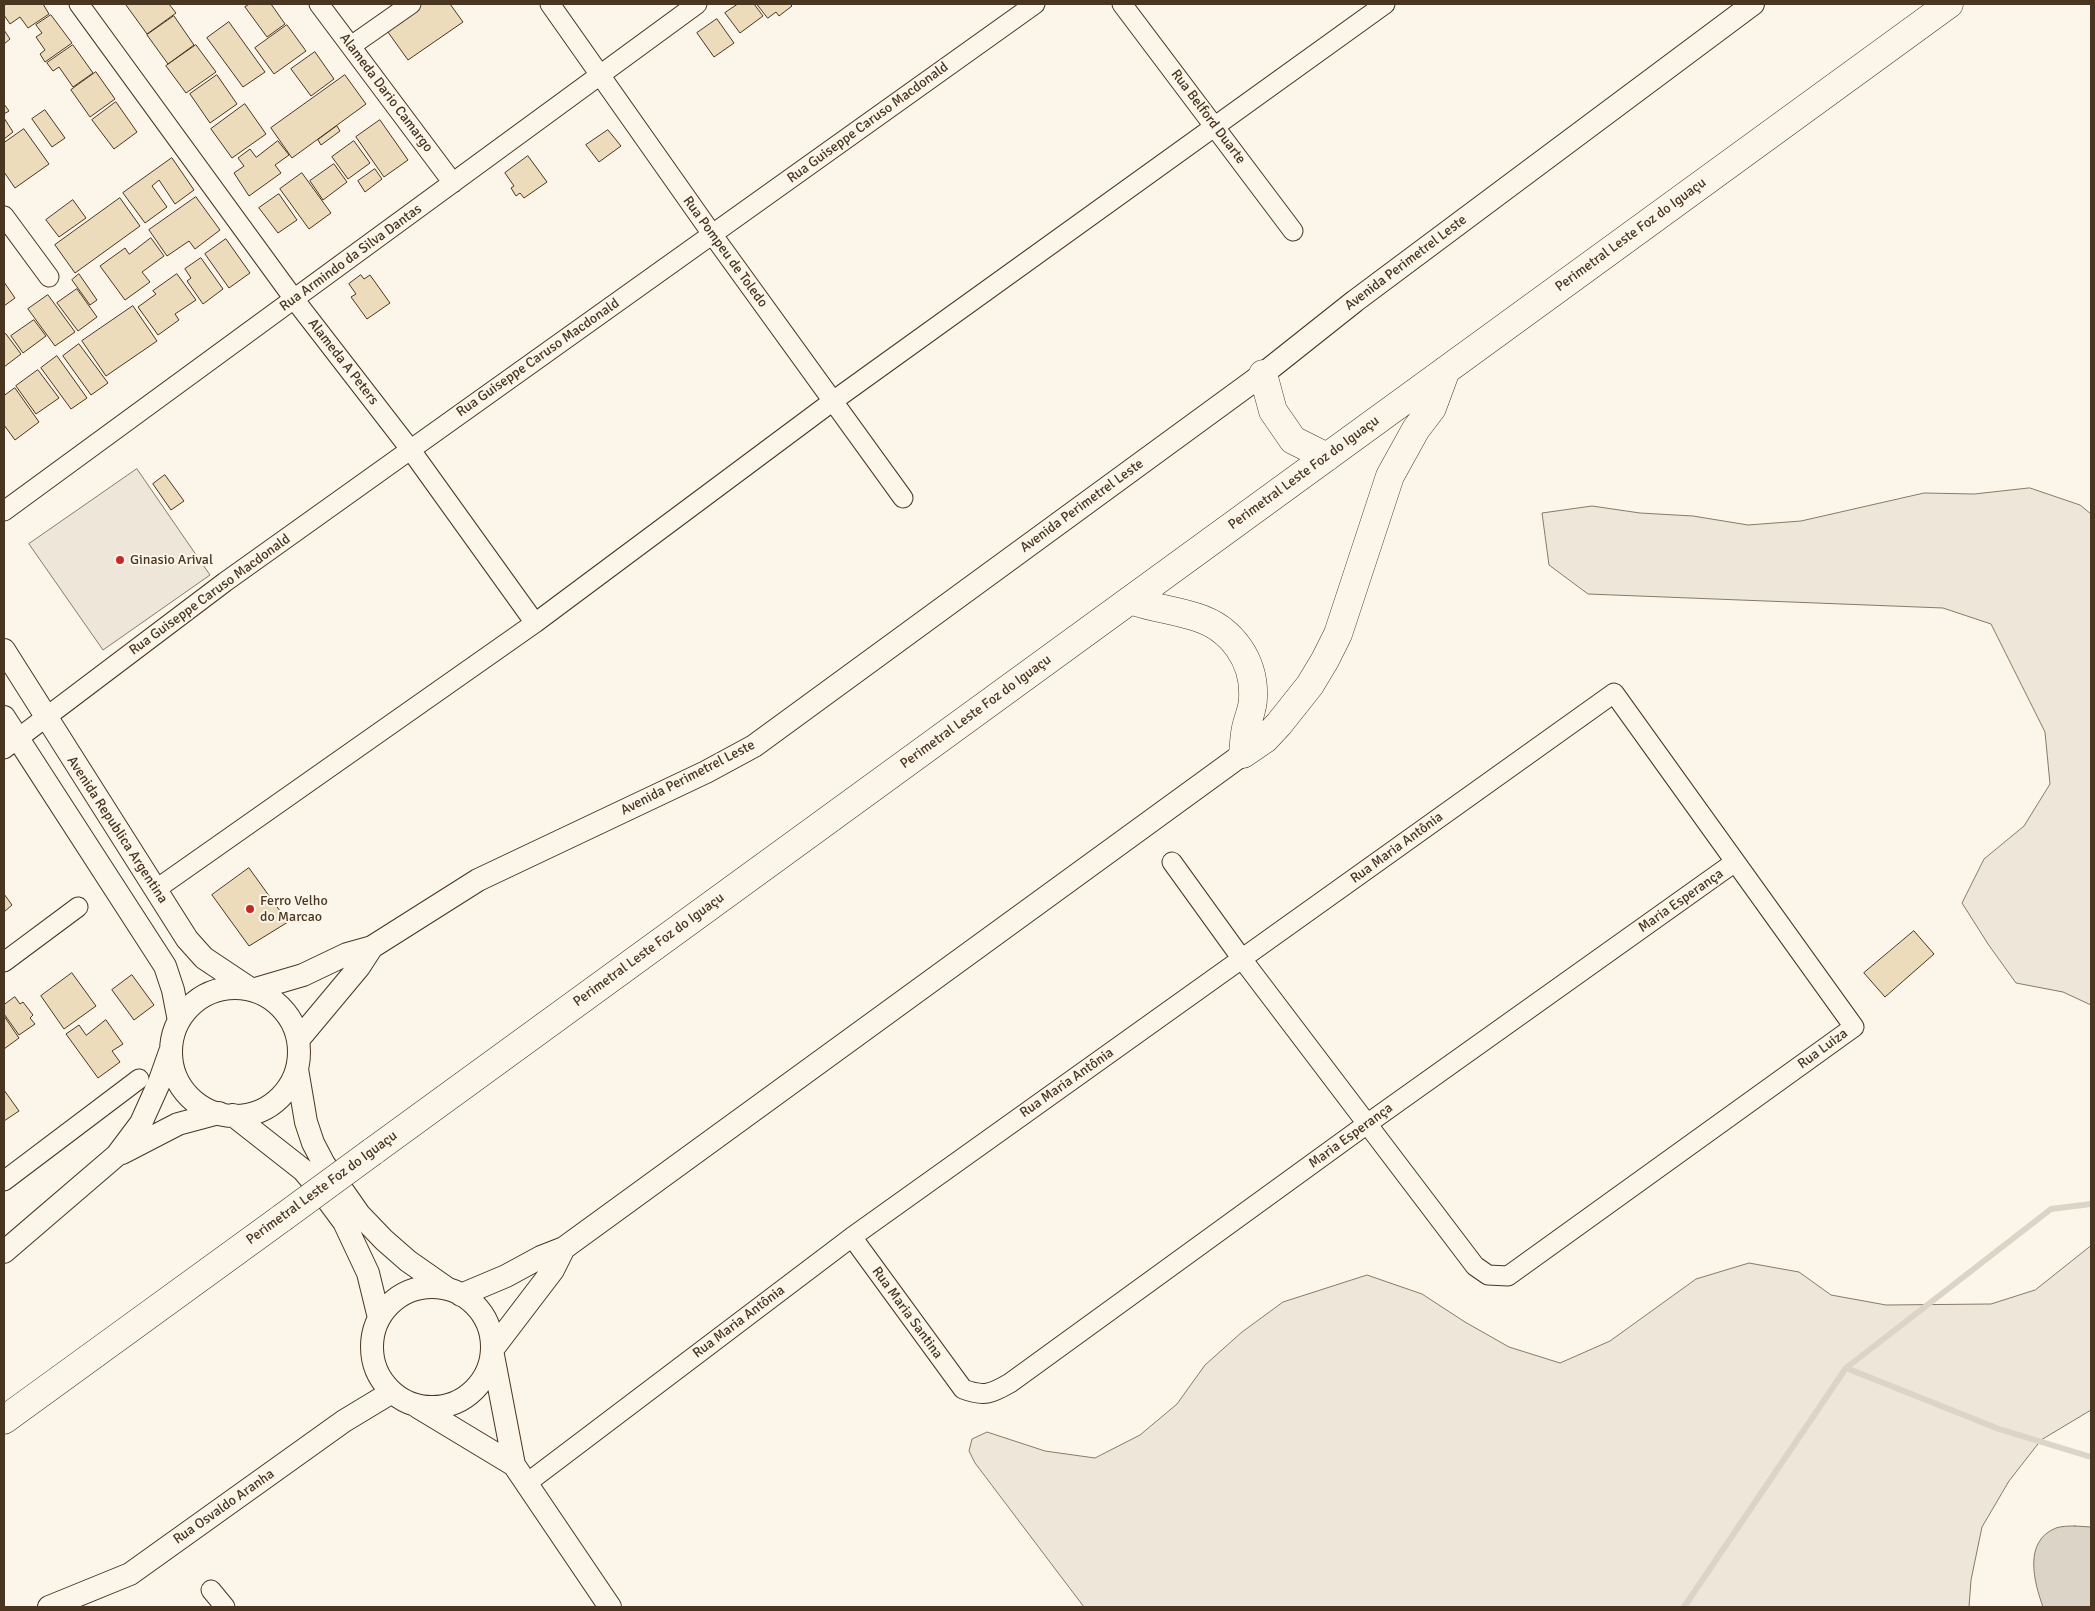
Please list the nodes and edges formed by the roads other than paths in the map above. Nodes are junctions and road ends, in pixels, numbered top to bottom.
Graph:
1 (79, 4) edge
2 (319, 4) edge
3 (411, 4) edge
4 (697, 4) edge
5 (1035, 4) edge
6 (1122, 4) edge
7 (1385, 4) edge
8 (1753, 4) edge
9 (1949, 4) edge
10 (555, 6) edge
11 (351, 46) junction
12 (602, 75) junction
13 (1215, 126) junction
14 (453, 183) junction
15 (4, 216) edge
16 (1293, 231) dead end
17 (712, 234) junction
18 (48, 277) dead end
19 (294, 300) junction
20 (1446, 370) junction
21 (1263, 374) junction
22 (833, 401) junction
23 (410, 449) junction
24 (1327, 456) junction
25 (903, 498) dead end
26 (4, 510) edge
27 (1130, 600) junction
28 (535, 623) junction
29 (4, 650) edge
30 (1614, 693) joint
31 (4, 717) edge
32 (46, 717) junction
33 (11, 744) edge
34 (1243, 754) junction
35 (1172, 862) dead end
36 (1736, 862) junction
37 (155, 890) junction
38 (78, 907) dead end
39 (372, 948) junction
40 (1242, 959) junction
41 (4, 962) edge
42 (252, 990) junction
43 (179, 1021) junction
44 (298, 1040) junction
45 (171, 1049) junction
46 (297, 1069) junction
47 (139, 1079) dead end
48 (226, 1114) junction
49 (1367, 1124) junction
50 (117, 1156) junction
51 (4, 1181) edge
52 (852, 1237) junction
53 (564, 1248) junction
54 (4, 1252) edge
55 (454, 1292) junction
56 (379, 1318) junction
57 (492, 1350) junction
58 (963, 1388) joint
59 (392, 1392) junction
60 (415, 1405) junction
61 (4, 1420) edge
62 (514, 1465) junction
63 (527, 1483) junction
64 (211, 1590) dead end
65 (48, 1607) edge
66 (224, 1607) edge
67 (608, 1607) edge

1 - 19 street, Alameda A Peters
2 - 11 street, Alameda Dario Camargo
3 - 11 street
4 - 12 street, Rua Armindo da Silva Dantas
5 - 17 street, Rua Guiseppe Caruso Macdonald
6 - 13 street, Rua Belford Duarte
7 - 13 street
8 - 21 street, Avenida Perimetrel Leste
9 - 20 highway, Perimetral Leste Foz do Iguaçu
10 - 12 street, Rua Pompeu de Toledo
11 - 14 street, Alameda Dario Camargo
12 - 14 street, Rua Armindo da Silva Dantas
12 - 17 street, Rua Pompeu de Toledo
13 - 16 street, Rua Belford Duarte
13 - 22 street
14 - 19 street, Rua Armindo da Silva Dantas
15 - 18 street
17 - 22 street, Rua Pompeu de Toledo
17 - 23 street, Rua Guiseppe Caruso Macdonald
19 - 23 street, Alameda A Peters
19 - 26 street, Rua Armindo da Silva Dantas
20 - 24 highway, Perimetral Leste Foz do Iguaçu
20 - 34 highway
21 - 24 highway
21 - 39 street, Avenida Perimetrel Leste
22 - 25 street, Rua Pompeu de Toledo
22 - 28 street
23 - 28 street, Alameda A Peters
23 - 32 street, Rua Guiseppe Caruso Macdonald
24 - 27 highway, Perimetral Leste Foz do Iguaçu
27 - 34 highway
27 - 61 highway, Perimetral Leste Foz do Iguaçu, bridge
28 - 37 street
29 - 32 street, Avenida Republica Argentina
30 - 36 street, Rua Luiza
30 - 40 street, Rua Maria Antônia
31 - 33 street
32 - 33 street, Rua Guiseppe Caruso Macdonald
32 - 37 street, Avenida Republica Argentina
33 - 43 street
34 - 53 street
35 - 40 street
36 - 49 street, Maria Esperança
36 - 49 street, Rua Luiza
37 - 42 street, Avenida Republica Argentina
38 - 41 street
39 - 42 street, Avenida Perimetrel Leste
39 - 44 street, Avenida Perimetrel Leste
40 - 49 street
40 - 52 street, Rua Maria Antônia
42 - 43 street
42 - 44 street
43 - 45 street
44 - 46 street
45 - 48 street
45 - 50 street
46 - 48 street
46 - 55 street
47 - 51 street
48 - 50 street
48 - 56 street
49 - 58 street, Maria Esperança
50 - 54 street
52 - 58 street, Rua Maria Santina
52 - 63 street, Rua Maria Antônia
53 - 55 street
53 - 57 street
55 - 56 street
55 - 57 street
56 - 59 street
57 - 60 street
57 - 62 street
59 - 60 street
59 - 65 street, Rua Osvaldo Aranha
60 - 62 street
62 - 63 street
63 - 67 street
64 - 66 street

